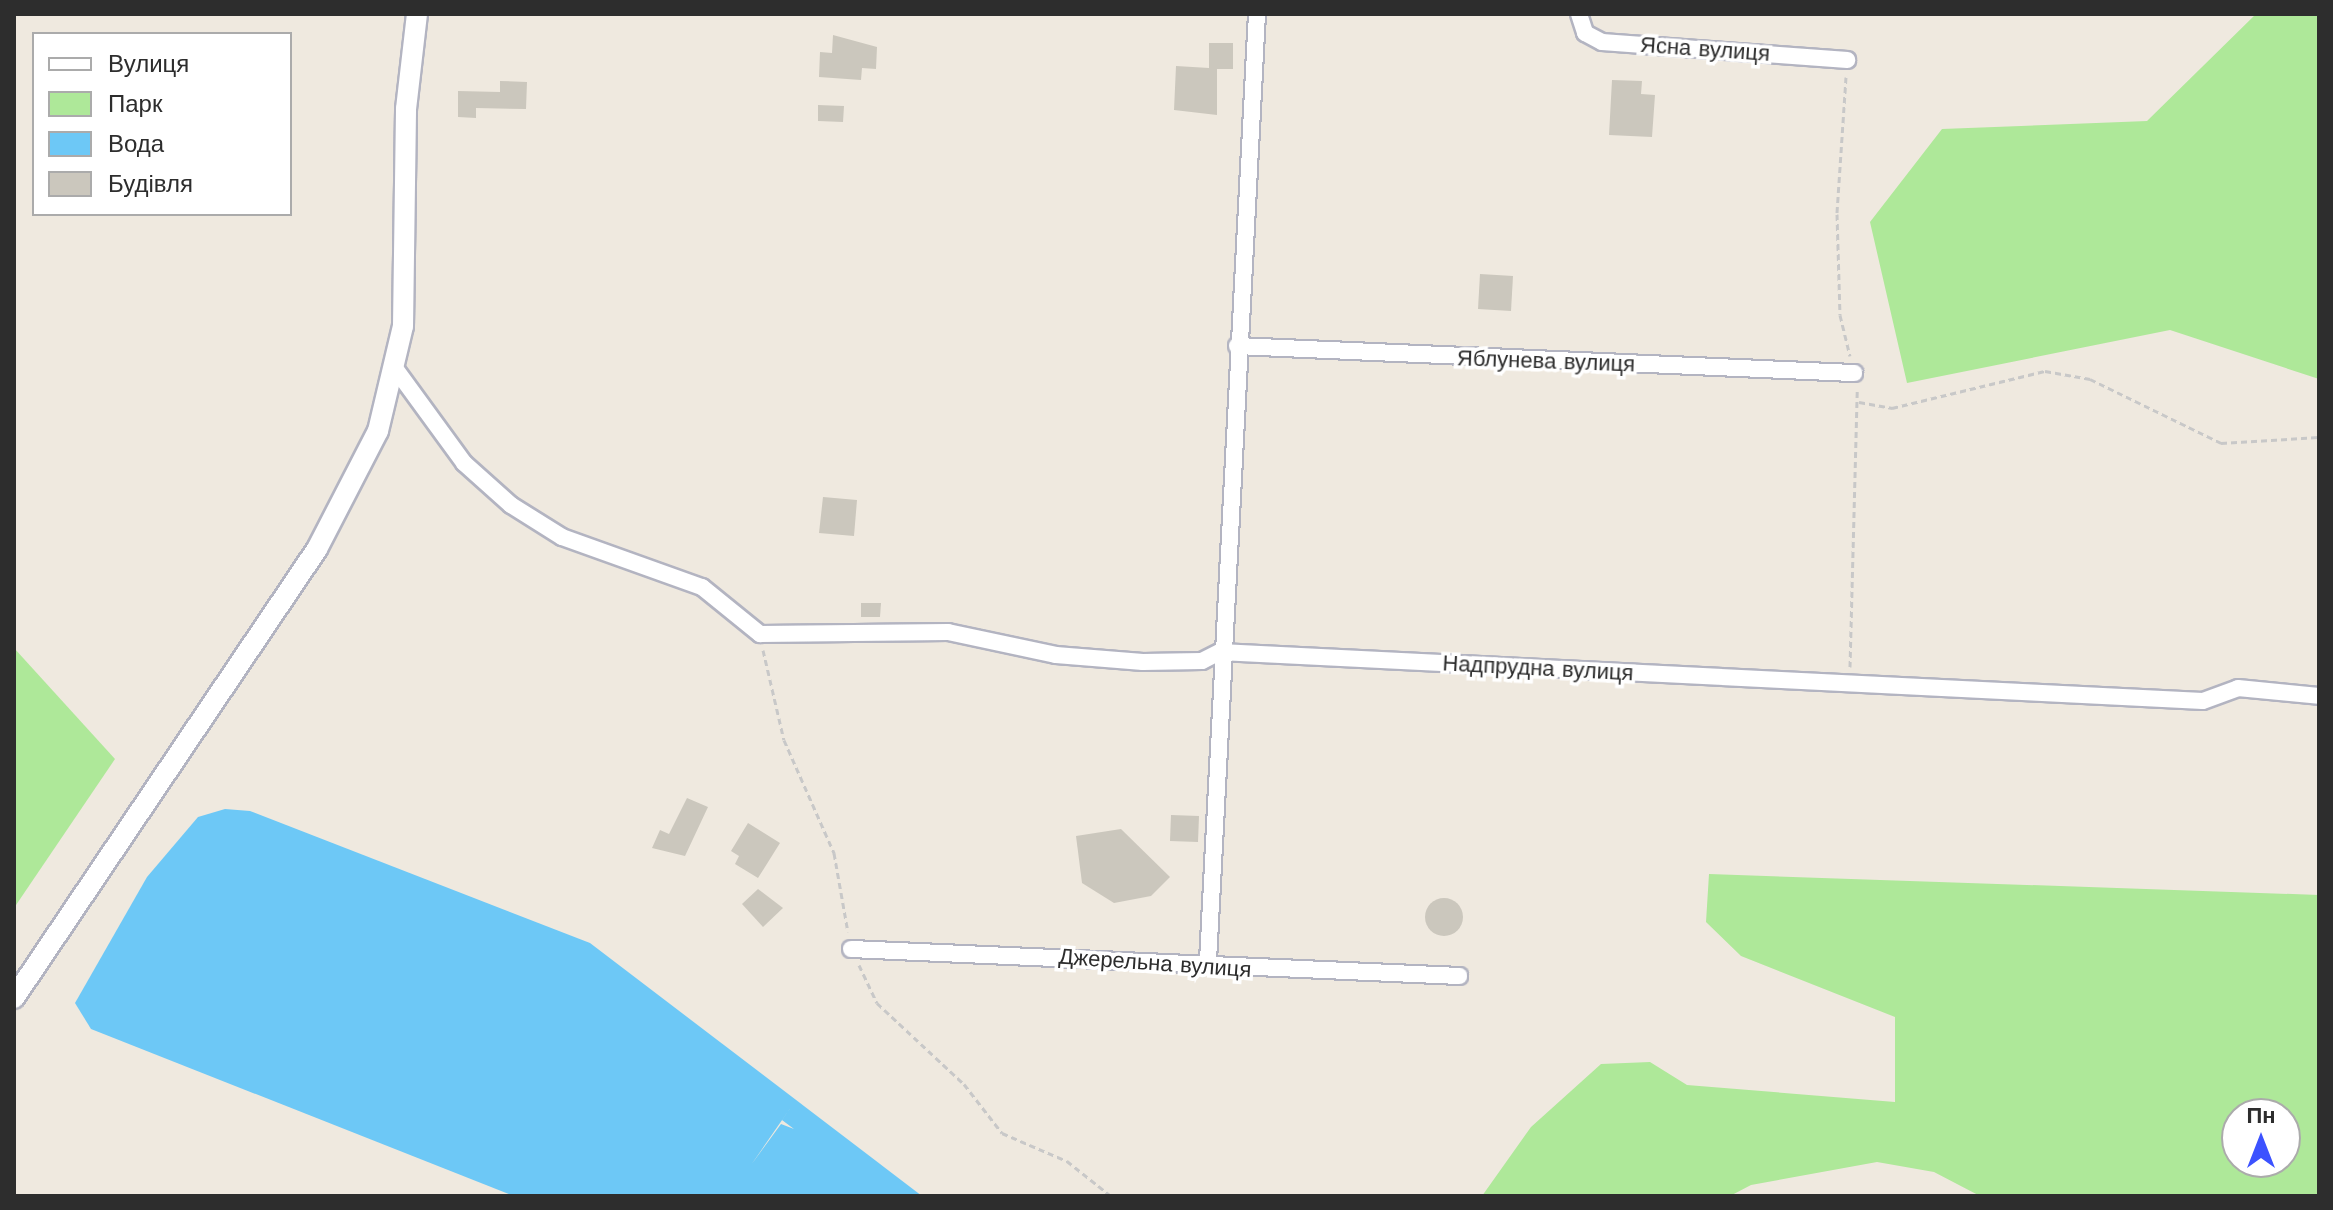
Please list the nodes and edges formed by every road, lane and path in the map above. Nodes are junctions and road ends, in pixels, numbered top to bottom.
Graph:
1 (417, 14) edge
2 (1257, 14) edge
3 (1579, 14) edge
4 (1847, 60) dead end
5 (1237, 346) junction
6 (397, 371) junction
7 (1854, 373) dead end
8 (1859, 402) dead end
9 (2319, 437) edge
10 (1220, 652) junction
11 (2319, 696) edge
12 (851, 949) dead end
13 (1208, 961) junction
14 (1459, 976) dead end
15 (14, 998) edge

1 - 6 street
2 - 5 street
3 - 4 street, Ясна вулиця
5 - 7 street, Яблунева вулиця
5 - 10 street
6 - 10 street, Надпрудна вулиця
6 - 15 street
8 - 9 path
10 - 11 street, Надпрудна вулиця
10 - 13 street
12 - 13 street, Джерельна вулиця
13 - 14 street, Джерельна вулиця

